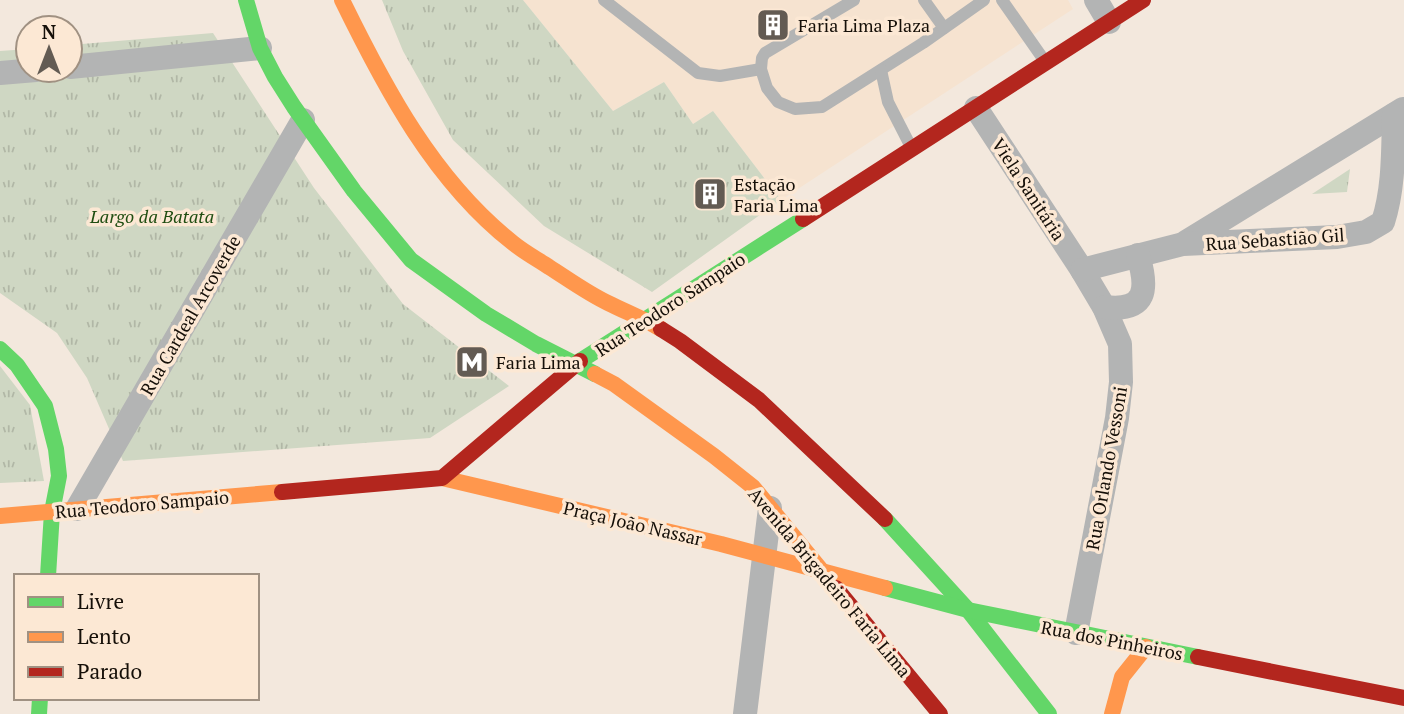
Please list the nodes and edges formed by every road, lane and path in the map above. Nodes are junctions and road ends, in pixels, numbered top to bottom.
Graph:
1 (246, 0) edge
2 (342, 0) edge
3 (604, 0) edge
4 (854, 0) edge
5 (924, 0) edge
6 (984, 0) edge
7 (1002, 0) edge
8 (1096, 0) edge
9 (1143, 0) edge
10 (1109, 22) junction
11 (944, 28) junction
12 (260, 48) junction
13 (1046, 63) junction
14 (84, 66) edge
15 (761, 69) junction
16 (881, 70) junction
17 (976, 108) junction
18 (1399, 112) edge
19 (303, 120) junction
20 (911, 149) junction
21 (1183, 244) junction
22 (1138, 255) junction
23 (1082, 270) junction
24 (1104, 307) junction
25 (646, 320) junction
26 (0, 349) edge
27 (576, 364) junction
28 (442, 478) junction
29 (770, 508) junction
30 (77, 509) junction
31 (52, 512) junction
32 (0, 516) edge
33 (763, 556) junction
34 (823, 572) junction
35 (48, 574) edge
36 (968, 610) junction
37 (1076, 633) junction
38 (1146, 647) junction
39 (1404, 698) edge
40 (745, 714) edge
41 (940, 714) edge
42 (1049, 714) edge
43 (1112, 714) edge

1 - 12 main road, Avenida Brigadeiro Faria Lima
2 - 25 main road
3 - 15 lane
4 - 15 lane
5 - 11 lane
6 - 11 lane
7 - 13 lane
8 - 10 street
9 - 10 main road, Rua Teodoro Sampaio
10 - 13 main road, Rua Teodoro Sampaio
11 - 16 lane
12 - 14 street
12 - 19 main road, Avenida Brigadeiro Faria Lima
13 - 17 main road, Rua Teodoro Sampaio
15 - 16 lane
16 - 20 lane
17 - 20 main road, Rua Teodoro Sampaio
17 - 23 street, Viela Sanitária
18 - 21 street, Rua Sebastião Gil
18 - 21 street, Rua Sebastião Gil
19 - 27 main road, Avenida Brigadeiro Faria Lima
19 - 30 street, Rua Cardeal Arcoverde
20 - 25 main road, Rua Teodoro Sampaio
21 - 22 street, Rua Sebastião Gil
22 - 23 street, Rua Sebastião Gil
22 - 24 street
23 - 24 street, Rua Orlando Vessoni
24 - 37 street, Rua Orlando Vessoni
25 - 27 main road, Rua Teodoro Sampaio
25 - 36 main road
26 - 31 main road
27 - 28 main road, Rua Teodoro Sampaio
27 - 29 main road, Avenida Brigadeiro Faria Lima
28 - 30 main road, Rua Teodoro Sampaio
28 - 33 main road, Praça João Nassar
29 - 33 street
29 - 34 main road, Avenida Brigadeiro Faria Lima
30 - 31 main road, Rua Teodoro Sampaio
31 - 32 main road, Rua Teodoro Sampaio
31 - 35 main road
33 - 34 main road, Praça João Nassar
33 - 40 street
34 - 36 main road, Rua dos Pinheiros
34 - 41 main road, Avenida Brigadeiro Faria Lima
36 - 37 main road, Rua dos Pinheiros
36 - 42 main road
37 - 38 main road, Rua dos Pinheiros
38 - 39 main road, Rua dos Pinheiros
38 - 43 main road

